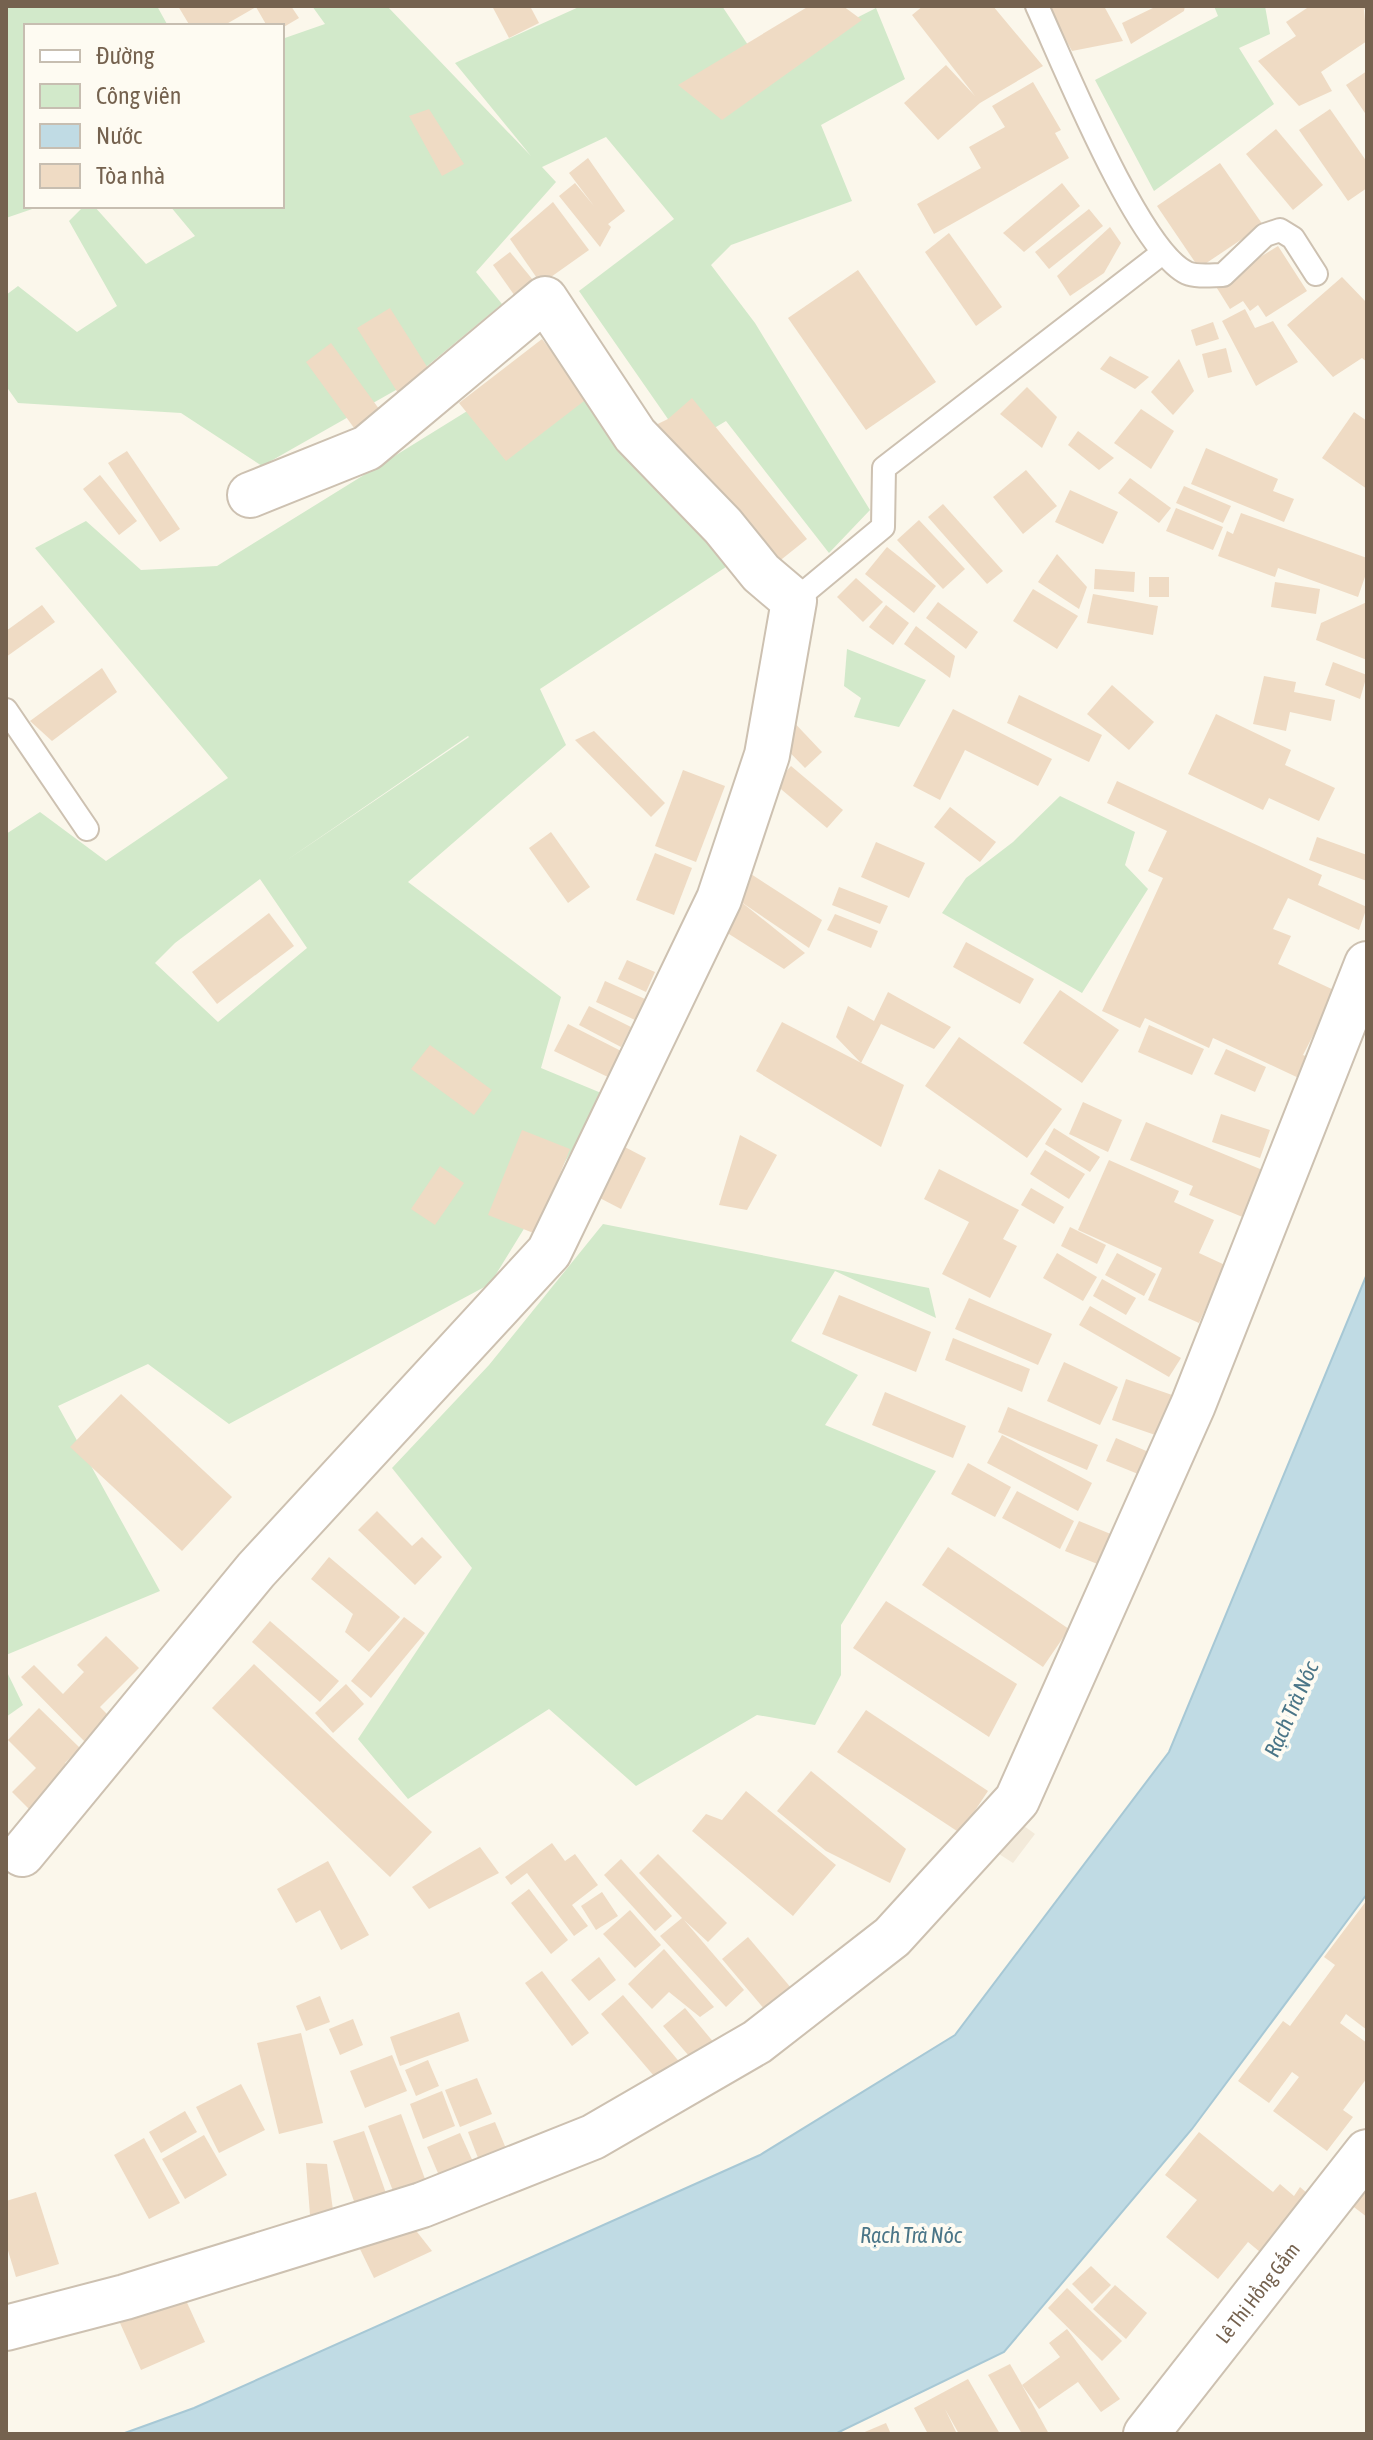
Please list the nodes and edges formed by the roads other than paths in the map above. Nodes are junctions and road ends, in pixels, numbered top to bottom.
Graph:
1 (1037, 6) edge
2 (1161, 254) junction
3 (1316, 274) dead end
4 (250, 495) dead end
5 (794, 601) junction
6 (6, 710) edge
7 (87, 829) dead end
8 (1367, 964) edge
9 (11, 1850) edge
10 (1367, 2152) edge
11 (6, 2328) edge
12 (1146, 2434) edge

1 - 2 lane
2 - 3 lane
2 - 5 lane
4 - 5 street
5 - 9 street
6 - 7 lane
8 - 11 street
10 - 12 street, Lê Thị Hồng Gấm

